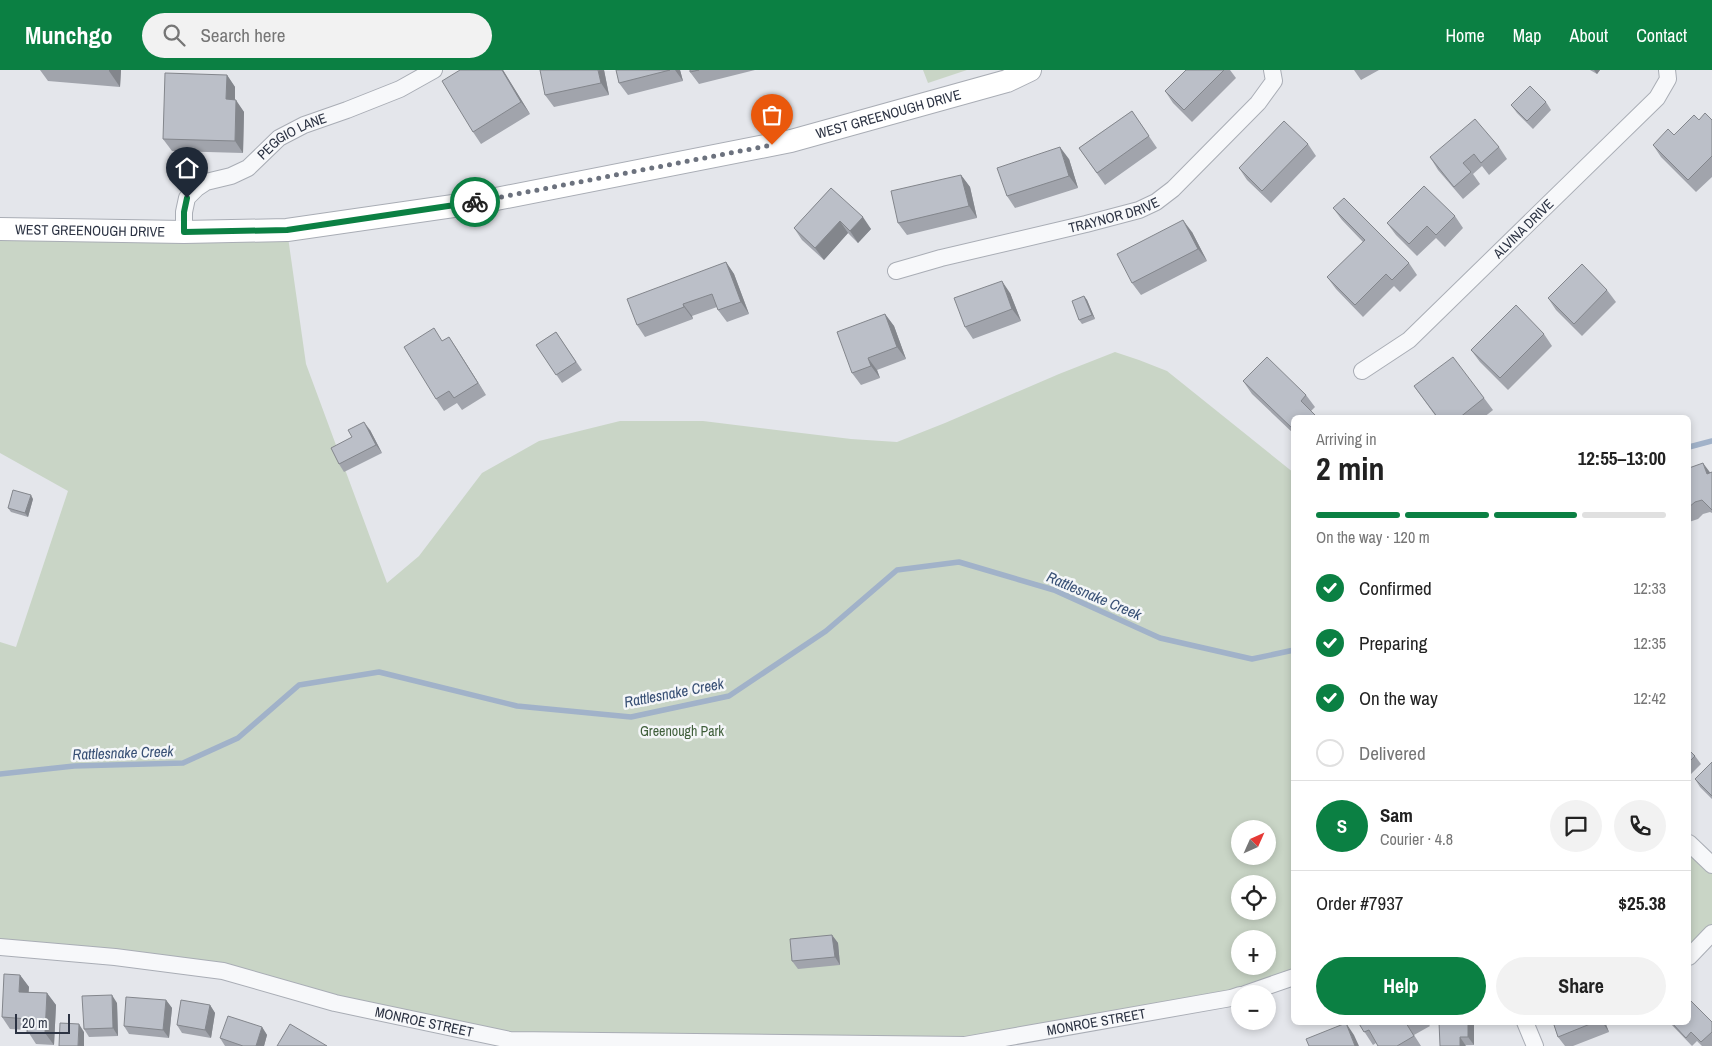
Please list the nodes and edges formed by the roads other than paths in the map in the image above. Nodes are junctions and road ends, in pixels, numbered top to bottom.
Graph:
1 (434, 70) edge
2 (1030, 70) edge
3 (1272, 70) edge
4 (1668, 70) edge
5 (0, 229) edge
6 (184, 232) junction
7 (896, 271) dead end
8 (1362, 371) dead end
9 (1691, 844) edge
10 (1712, 865) edge
11 (1712, 933) edge
12 (0, 947) edge
13 (1691, 954) edge
14 (1291, 978) edge
15 (1271, 985) edge
16 (1231, 998) edge
17 (1526, 1025) edge
18 (1535, 1046) edge

1 - 6 street, PEGGIO LANE
2 - 6 street, WEST GREENOUGH DRIVE
3 - 7 street, TRAYNOR DRIVE
4 - 8 street, ALVINA DRIVE
5 - 6 street, WEST GREENOUGH DRIVE
9 - 10 street
11 - 13 street
12 - 16 street, MONROE STREET
14 - 15 street
17 - 18 street

